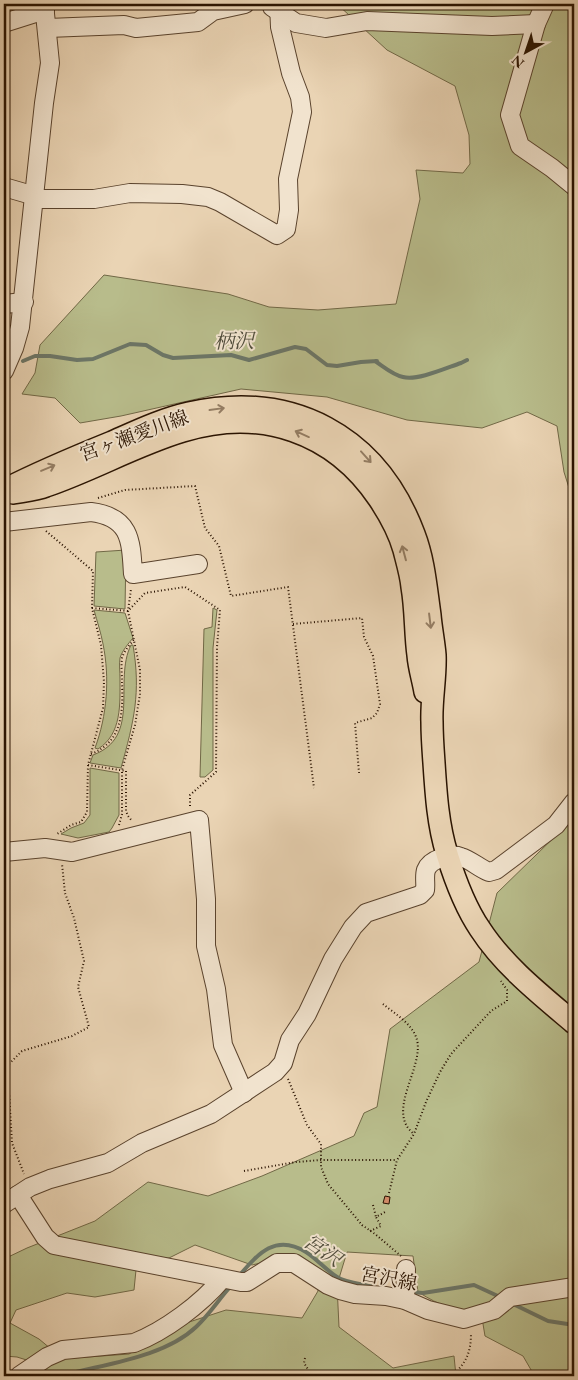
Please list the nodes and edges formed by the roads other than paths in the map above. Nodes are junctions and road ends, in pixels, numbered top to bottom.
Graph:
1 (244, 4) edge
2 (545, 4) edge
3 (275, 6) edge
4 (44, 7) edge
5 (4, 23) edge
6 (536, 24) junction
7 (48, 28) junction
8 (574, 186) edge
9 (4, 187) edge
10 (35, 198) junction
11 (24, 302) junction
12 (4, 304) edge
13 (4, 371) edge
14 (4, 490) edge
15 (4, 495) edge
16 (12, 521) edge
17 (198, 564) dead end
18 (432, 722) junction
19 (574, 802) edge
20 (4, 852) edge
21 (448, 856) junction
22 (574, 1024) edge
23 (244, 1093) junction
24 (17, 1196) edge
25 (406, 1268) road end
26 (222, 1279) junction
27 (574, 1287) edge
28 (405, 1300) junction
29 (20, 1376) edge

1 - 7 street
2 - 6 street
3 - 6 street
3 - 10 street
4 - 5 street
4 - 7 street
6 - 8 street
7 - 10 street
9 - 10 street
10 - 11 street
11 - 12 street
11 - 13 street
14 -> 18 main road, 宮ヶ瀬愛川線
18 -> 15 main road, 宮ヶ瀬愛川線
16 - 17 street
18 - 21 main road, 宮ヶ瀬愛川線
19 - 21 street
20 - 23 street
21 - 22 main road, 宮ヶ瀬愛川線
21 - 23 street
23 - 24 street
24 - 26 street, 宮沢線
25 - 28 street
26 - 28 street, 宮沢線
26 - 29 street
27 - 28 street, 宮沢線

